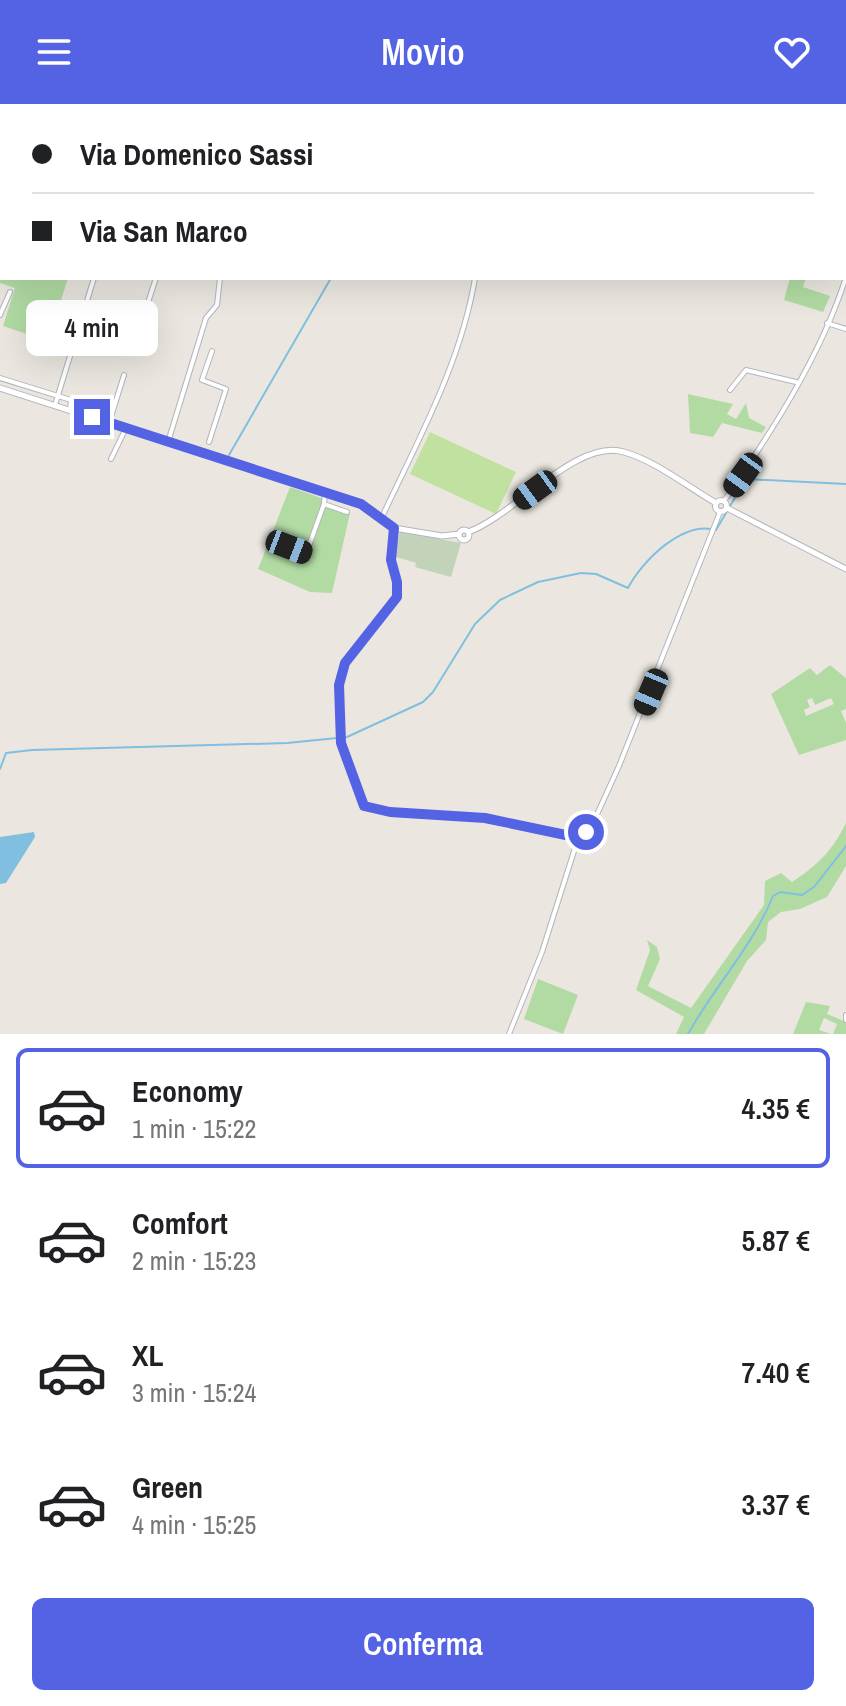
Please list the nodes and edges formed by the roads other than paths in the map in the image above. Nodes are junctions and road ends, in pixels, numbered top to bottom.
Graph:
1 (93, 280) edge
2 (155, 280) edge
3 (220, 280) edge
4 (475, 280) edge
5 (845, 280) edge
6 (10, 292) dead end
7 (84, 311) junction
8 (0, 315) edge
9 (827, 323) junction
10 (846, 329) edge
11 (212, 351) dead end
12 (124, 375) dead end
13 (0, 378) edge
14 (796, 382) junction
15 (0, 388) edge
16 (730, 390) dead end
17 (58, 396) junction
18 (55, 405) junction
19 (70, 410) junction
20 (109, 423) junction
21 (126, 428) junction
22 (168, 442) junction
23 (205, 454) junction
24 (111, 459) dead end
25 (325, 493) junction
26 (716, 503) junction
27 (324, 504) junction
28 (727, 507) junction
29 (347, 512) dead end
30 (720, 512) junction
31 (382, 517) junction
32 (394, 528) junction
33 (271, 540) dead end
34 (846, 569) edge
35 (580, 838) junction
36 (509, 1034) edge

1 - 7 street
2 - 7 street
3 - 22 street
4 - 31 street
5 - 9 street
6 - 8 street
7 - 17 street
9 - 10 street
9 - 14 street
11 - 23 street
12 - 20 street
13 - 17 street
14 - 16 street
14 - 28 street
15 - 18 street
17 - 18 street
17 - 19 street
18 - 19 street
19 - 20 street
20 - 21 street
21 - 22 street
21 - 24 street
22 - 23 street
23 - 25 street
25 - 27 street
25 - 31 street
26 - 28 street
26 - 30 street
26 - 32 street
27 - 29 street
27 - 33 street
28 - 30 street
28 - 34 street
30 - 35 street
31 - 32 street
32 - 35 street
35 - 36 street

